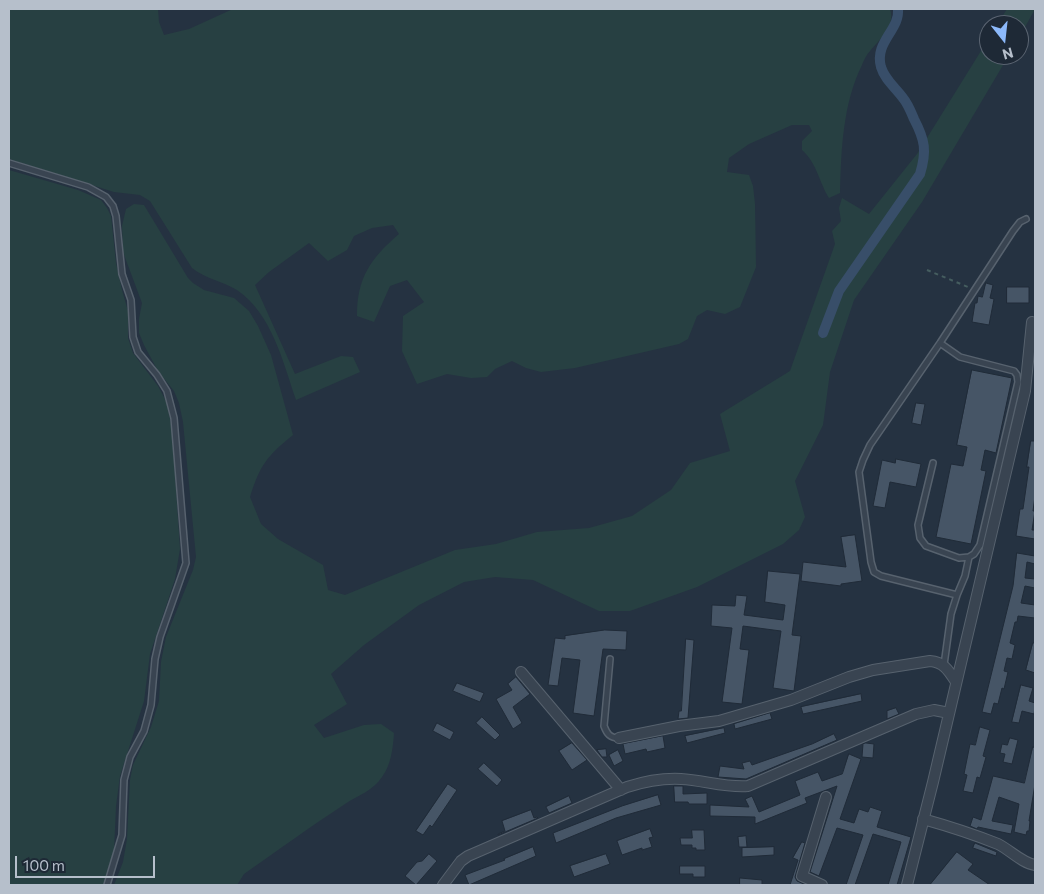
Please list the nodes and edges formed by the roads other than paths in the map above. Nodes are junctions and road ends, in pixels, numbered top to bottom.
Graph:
1 (9, 163) edge
2 (1026, 219) dead end
3 (1032, 322) dead end
4 (940, 343) junction
5 (933, 463) dead end
6 (969, 557) junction
7 (957, 595) junction
8 (610, 659) dead end
9 (944, 664) junction
10 (521, 672) dead end
11 (956, 682) junction
12 (949, 713) junction
13 (620, 738) joint
14 (621, 790) junction
15 (826, 797) dead end
16 (922, 819) junction
17 (1035, 866) edge
18 (107, 885) edge
19 (443, 885) edge
20 (822, 885) edge
21 (907, 885) edge

1 - 18 lane
2 - 4 lane
3 - 11 street
4 - 6 lane
4 - 7 lane
5 - 6 lane
6 - 7 lane
7 - 9 lane
8 - 13 lane
9 - 11 street
9 - 13 street
10 - 14 street
11 - 12 street
12 - 14 street
12 - 16 street
14 - 19 street
15 - 20 street
16 - 17 street
16 - 21 street

